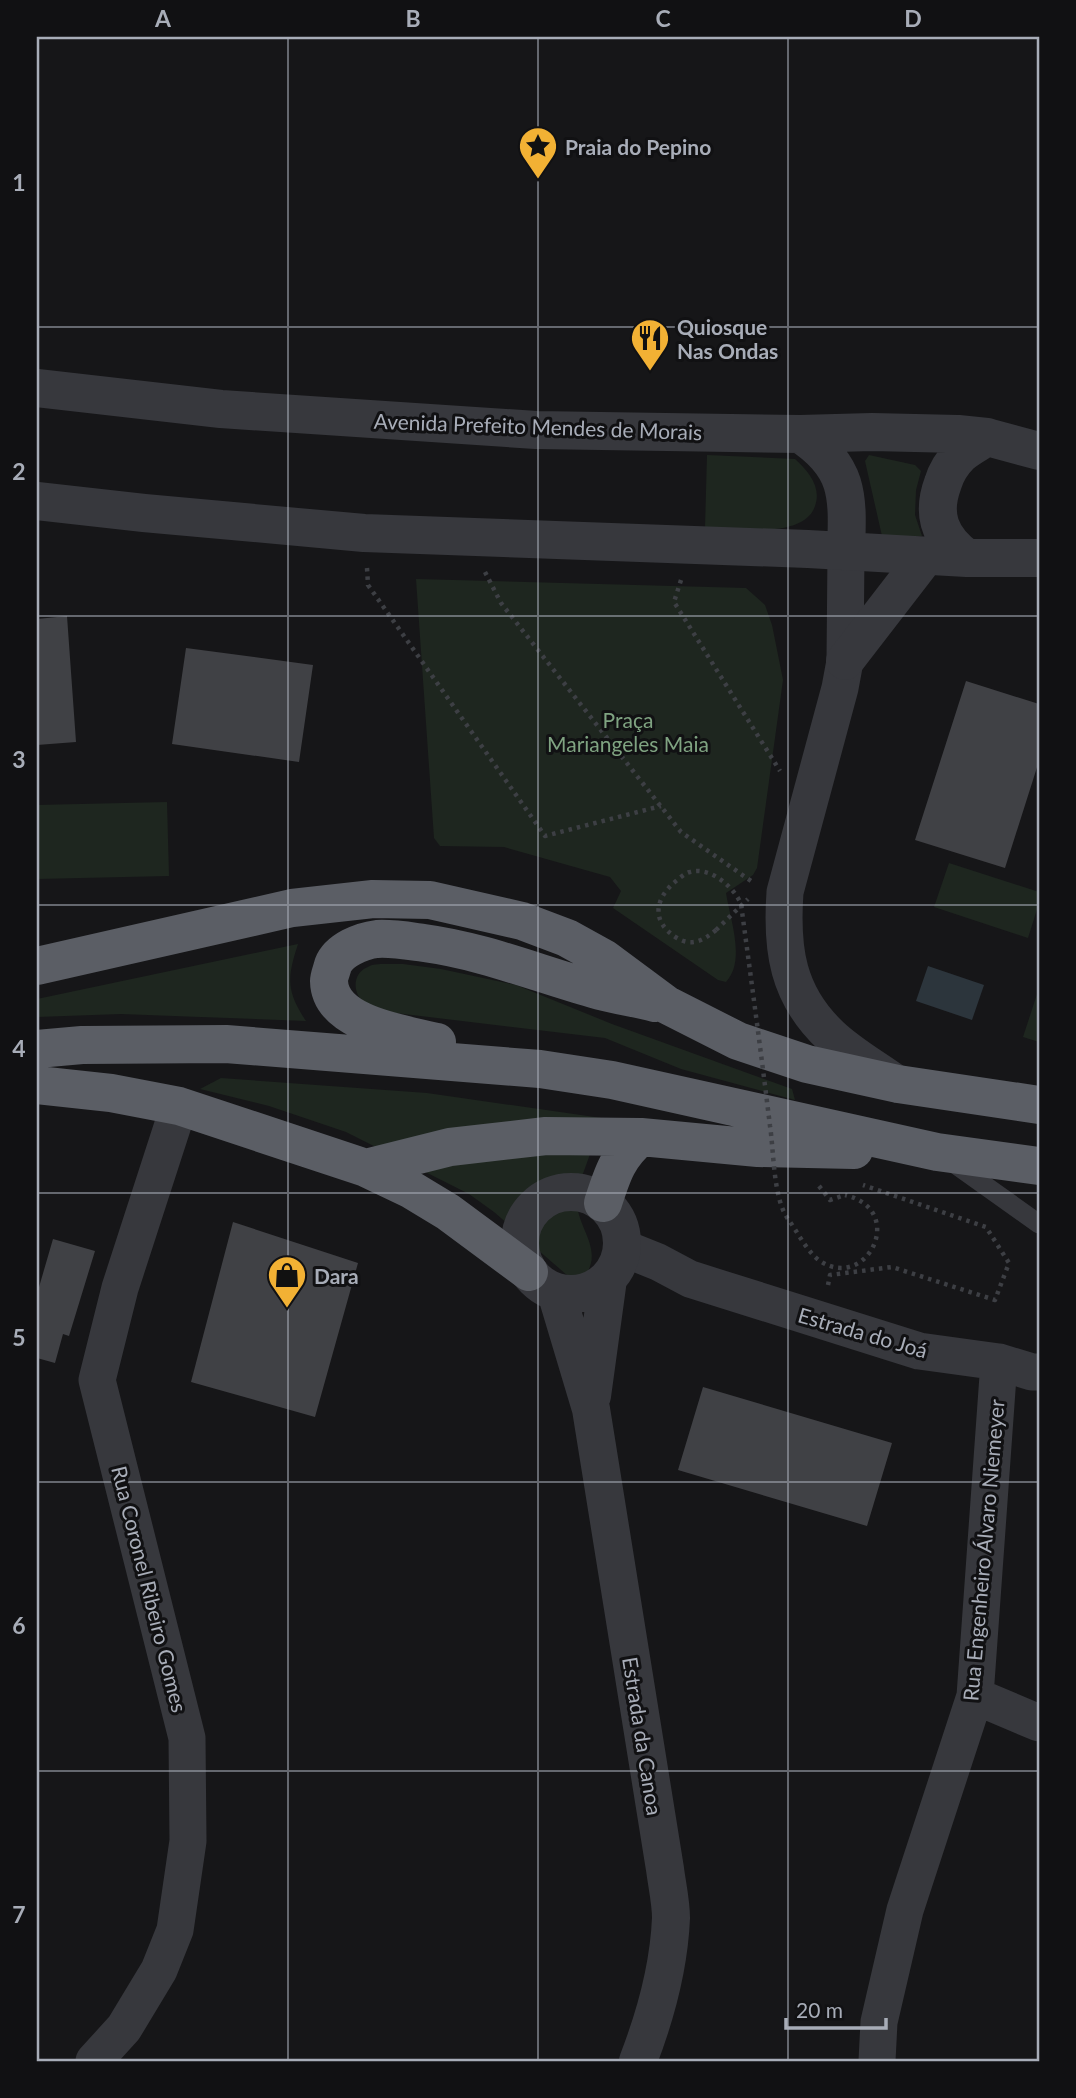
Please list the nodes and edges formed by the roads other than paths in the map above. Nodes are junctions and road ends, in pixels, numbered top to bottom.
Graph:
1 (37, 388) edge
2 (800, 434) junction
3 (987, 437) junction
4 (1039, 451) edge
5 (37, 501) edge
6 (846, 552) junction
7 (926, 556) junction
8 (967, 558) junction
9 (1039, 558) edge
10 (845, 661) junction
11 (37, 966) edge
12 (667, 1005) junction
13 (37, 1049) edge
14 (540, 1069) junction
15 (898, 1084) junction
16 (37, 1085) edge
17 (179, 1105) junction
18 (1039, 1105) edge
19 (641, 1137) junction
20 (937, 1152) junction
21 (1039, 1166) edge
22 (366, 1168) junction
23 (603, 1203) junction
24 (1039, 1224) edge
25 (616, 1265) junction
26 (542, 1282) junction
27 (1028, 1372) edge
28 (591, 1409) junction
29 (975, 1696) junction
30 (1039, 1723) edge
31 (124, 2045) edge
32 (94, 2061) edge
33 (638, 2061) edge
34 (877, 2061) edge

1 - 2 street, Avenida Prefeito Mendes de Morais
2 - 3 street, Avenida Prefeito Mendes de Morais
2 - 6 street
3 - 4 street, Avenida Prefeito Mendes de Morais
3 - 8 street
5 - 6 street
6 - 7 street
6 - 10 street
7 - 8 street
7 - 10 street
8 - 9 street
10 - 15 street
11 - 12 highway
12 - 14 highway
12 - 15 highway
13 - 14 highway
14 - 20 highway
15 - 18 highway
16 - 17 highway
17 - 22 highway
17 - 31 street, Rua Coronel Ribeiro Gomes
19 - 20 highway
19 - 22 highway
19 - 23 highway
20 - 21 highway
20 - 24 lane
22 - 26 highway
23 - 25 street
23 - 26 street
25 - 26 street
25 - 27 street, Estrada do Joá
25 - 28 street, Estrada da Canoa
26 - 28 street, Estrada da Canoa
27 - 29 street, Rua Engenheiro Álvaro Niemeyer
28 - 33 street, Estrada da Canoa
29 - 30 street
29 - 34 street, Rua Engenheiro Álvaro Niemeyer
31 - 32 street, Rua Coronel Ribeiro Gomes

